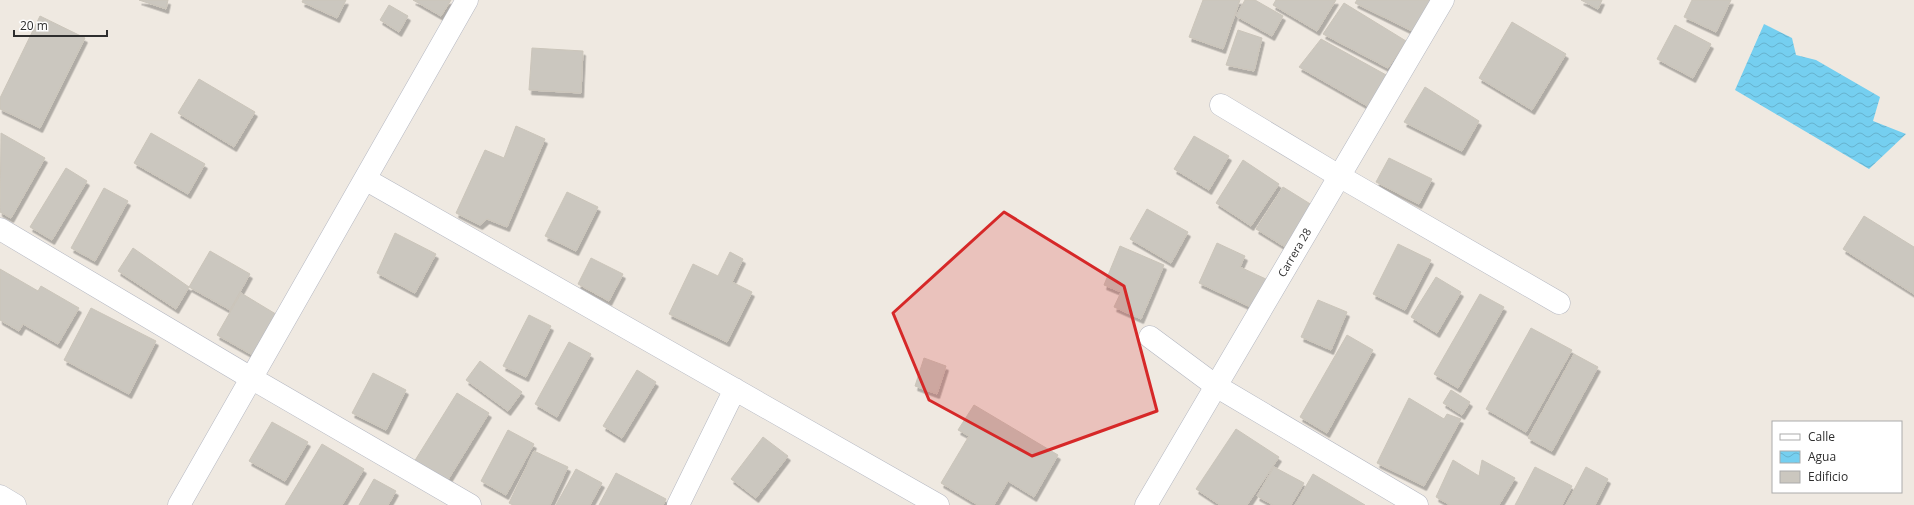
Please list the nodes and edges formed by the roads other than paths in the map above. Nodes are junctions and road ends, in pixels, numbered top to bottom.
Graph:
1 (467, 0) edge
2 (1443, 0) edge
3 (1221, 105) dead end
4 (1339, 176) junction
5 (365, 179) junction
6 (0, 229) edge
7 (1559, 303) dead end
8 (1150, 337) dead end
9 (251, 378) junction
10 (1216, 386) junction
11 (735, 389) junction
12 (0, 496) edge
13 (16, 505) edge
14 (179, 505) edge
15 (470, 505) edge
16 (678, 505) edge
17 (938, 505) edge
18 (1146, 505) edge
19 (1417, 505) edge

1 - 5 street
2 - 4 street, Carrera 28
3 - 4 street
4 - 7 street
4 - 10 street, Carrera 28
5 - 9 street
5 - 11 street
6 - 9 street
8 - 10 street
9 - 14 street
9 - 15 street
10 - 18 street, Carrera 28
10 - 19 street
11 - 16 street
11 - 17 street
12 - 13 street

